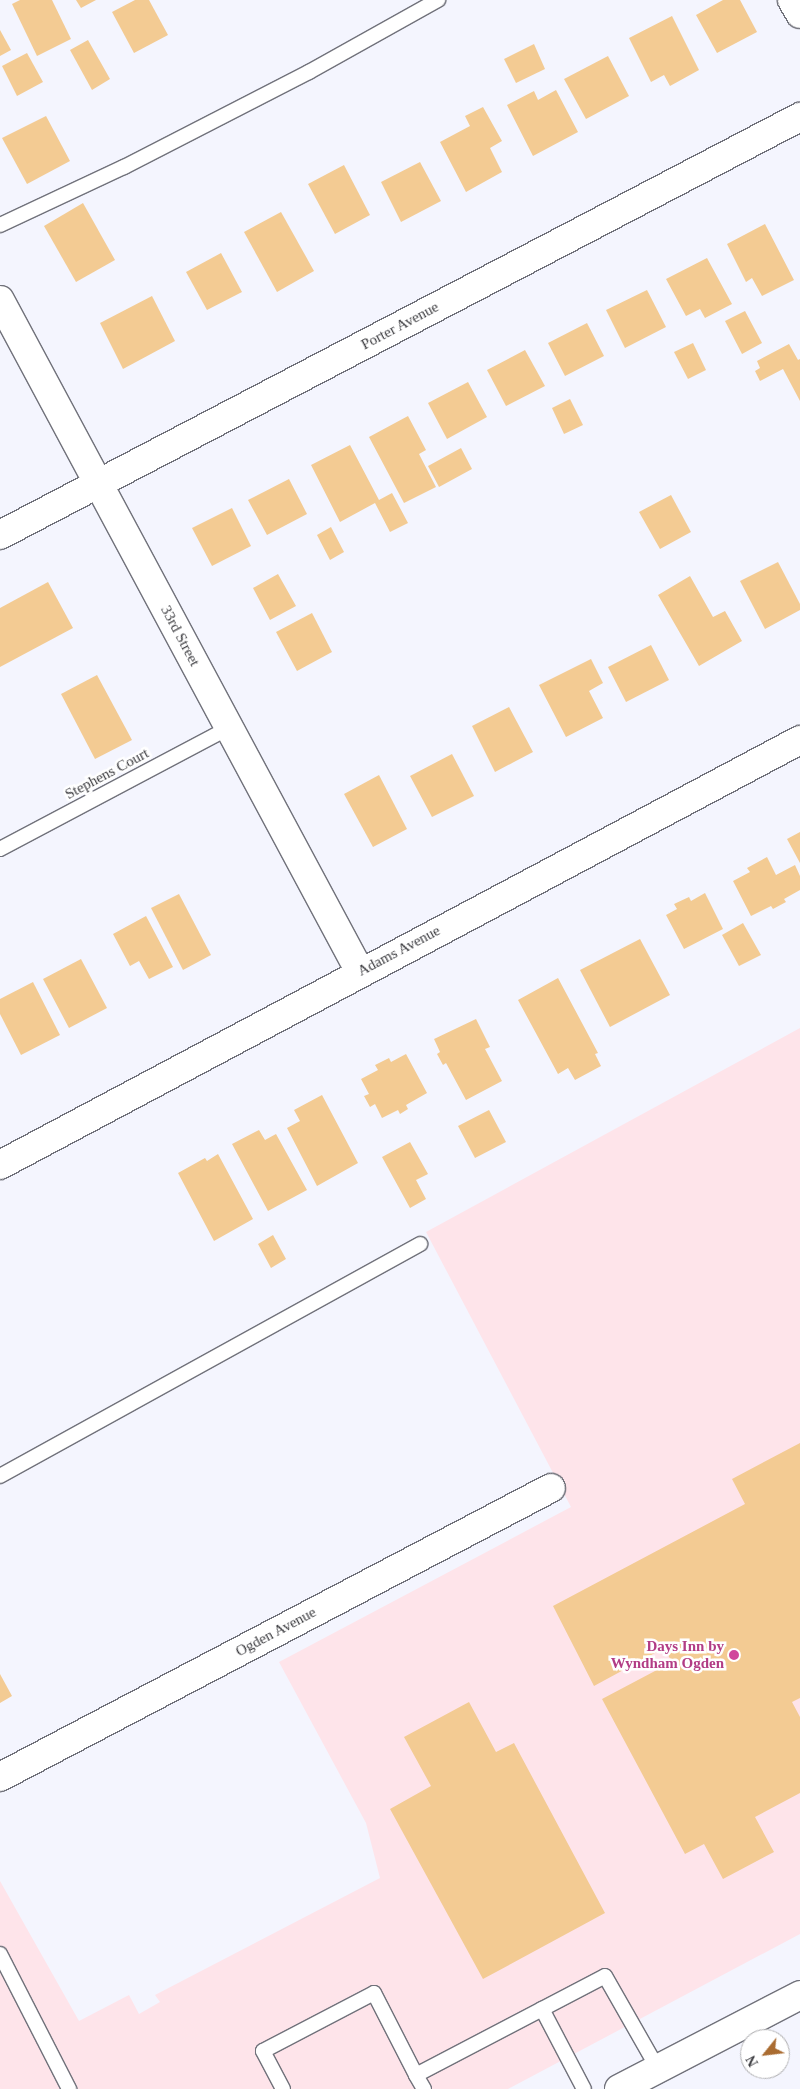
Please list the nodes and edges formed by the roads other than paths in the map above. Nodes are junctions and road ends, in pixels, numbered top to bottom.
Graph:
1 (438, 0) edge
2 (792, 0) edge
3 (800, 14) edge
4 (798, 124) edge
5 (0, 225) edge
6 (0, 300) edge
7 (97, 483) junction
8 (0, 535) edge
9 (230, 727) junction
10 (800, 740) edge
11 (0, 849) edge
12 (360, 972) junction
13 (0, 1165) edge
14 (420, 1244) dead end
15 (0, 1476) edge
16 (551, 1488) dead end
17 (0, 1777) edge
18 (0, 1954) edge
19 (800, 1995) edge
20 (542, 2009) junction
21 (658, 2069) junction
22 (416, 2074) junction
23 (69, 2089) edge
24 (283, 2089) edge
25 (424, 2089) edge
26 (584, 2089) edge
27 (619, 2089) edge

1 - 5 lane
2 - 3 street
4 - 7 street, Porter Avenue
6 - 7 street, 33rd Street
7 - 8 street, Porter Avenue
7 - 9 street, 33rd Street
9 - 11 lane, Stephens Court
9 - 12 street, 33rd Street
10 - 12 street, Adams Avenue
12 - 13 street, Adams Avenue
14 - 15 lane
16 - 17 street, Ogden Avenue
18 - 23 lane
19 - 21 street
20 - 21 lane
20 - 22 lane
20 - 26 lane
21 - 27 street
22 - 24 lane
22 - 25 lane

